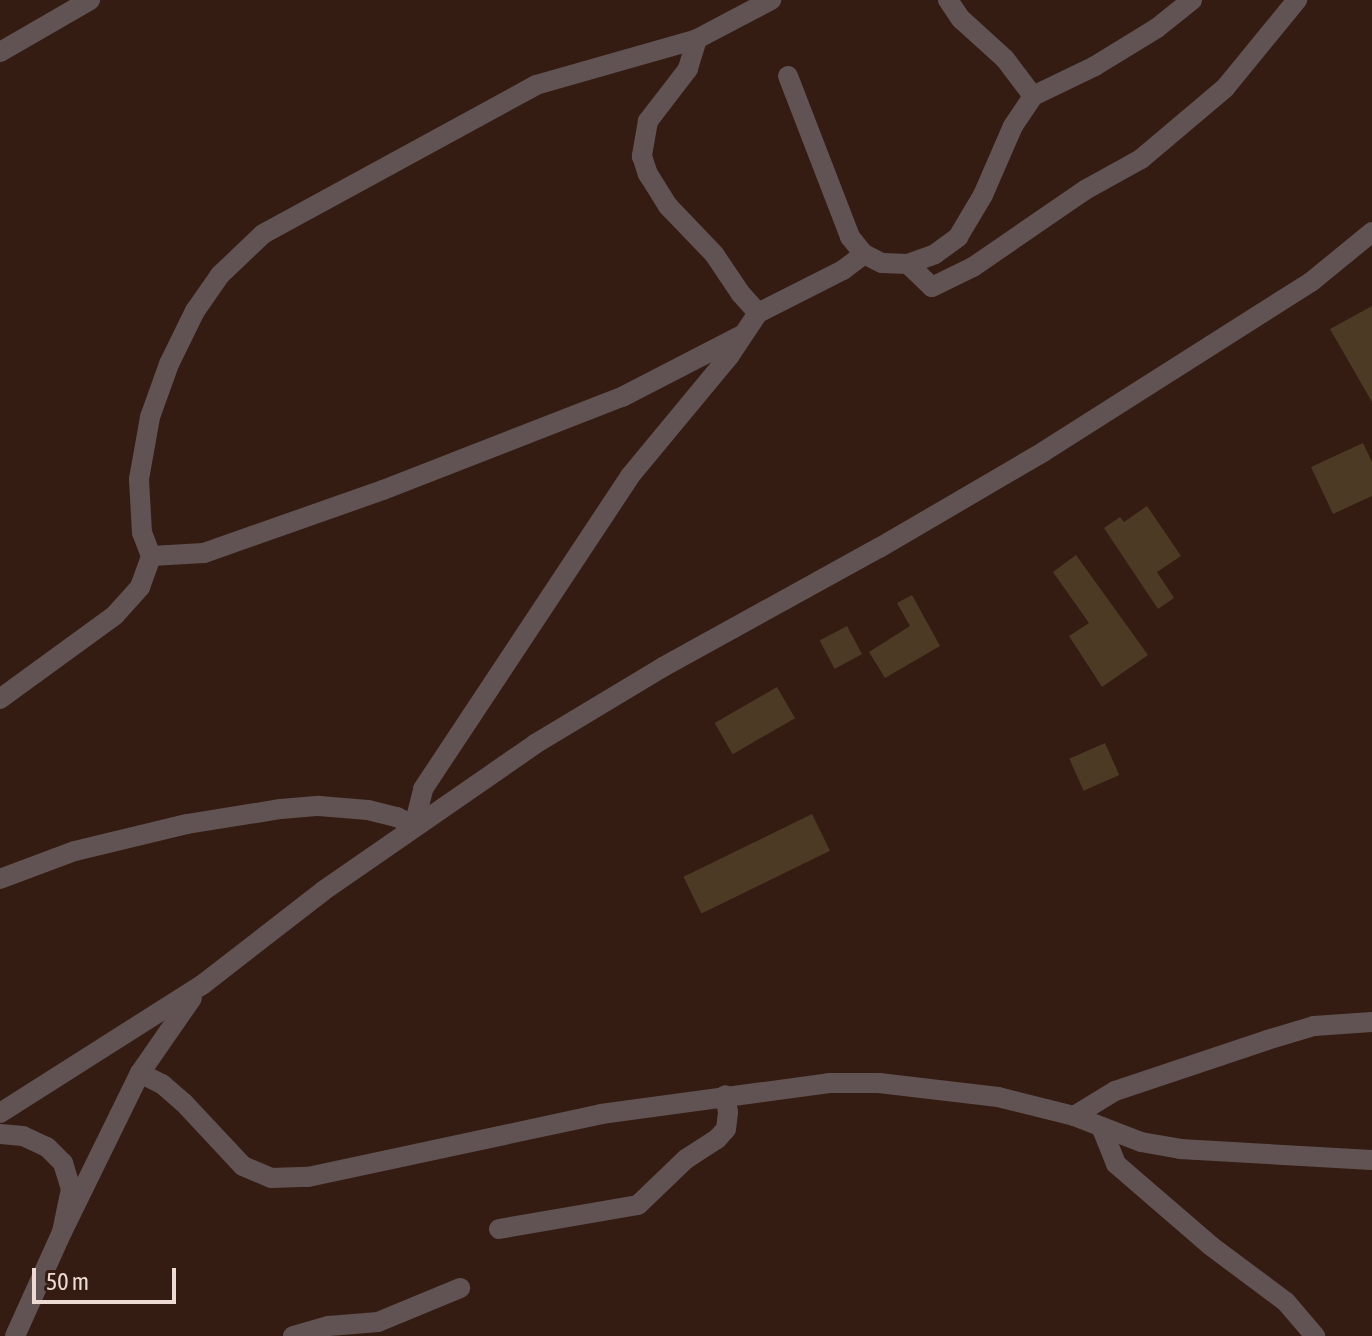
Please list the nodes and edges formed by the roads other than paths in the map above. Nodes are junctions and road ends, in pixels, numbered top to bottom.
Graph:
1 (90, 0) edge
2 (771, 0) edge
3 (948, 0) edge
4 (1192, 0) edge
5 (1297, 0) edge
6 (697, 39) junction
7 (0, 52) edge
8 (788, 76) dead end
9 (1033, 96) junction
10 (1372, 232) edge
11 (864, 254) junction
12 (908, 264) junction
13 (758, 313) junction
14 (743, 334) junction
15 (151, 556) junction
16 (0, 699) edge
17 (414, 826) junction
18 (0, 879) edge
19 (202, 985) junction
20 (1372, 1022) edge
21 (140, 1073) junction
22 (725, 1095) junction
23 (0, 1113) edge
24 (1074, 1116) junction
25 (1102, 1129) junction
26 (0, 1134) edge
27 (1372, 1160) edge
28 (499, 1229) dead end
29 (62, 1232) junction
30 (460, 1288) dead end
31 (15, 1336) edge
32 (293, 1336) edge
33 (1315, 1336) edge

1 - 7 street
2 - 6 street
3 - 9 street
4 - 9 street
5 - 12 street
6 - 13 street
6 - 15 street
8 - 11 street
9 - 12 street
10 - 17 street
11 - 12 street
11 - 13 street
13 - 14 street
14 - 15 street
14 - 17 street
15 - 16 street
17 - 18 street
17 - 19 street
19 - 21 street
19 - 23 street
20 - 24 street
21 - 22 street
21 - 29 street
22 - 24 street
22 - 28 street
24 - 25 street
25 - 27 street
25 - 33 street
26 - 29 street
29 - 31 street
30 - 32 street

